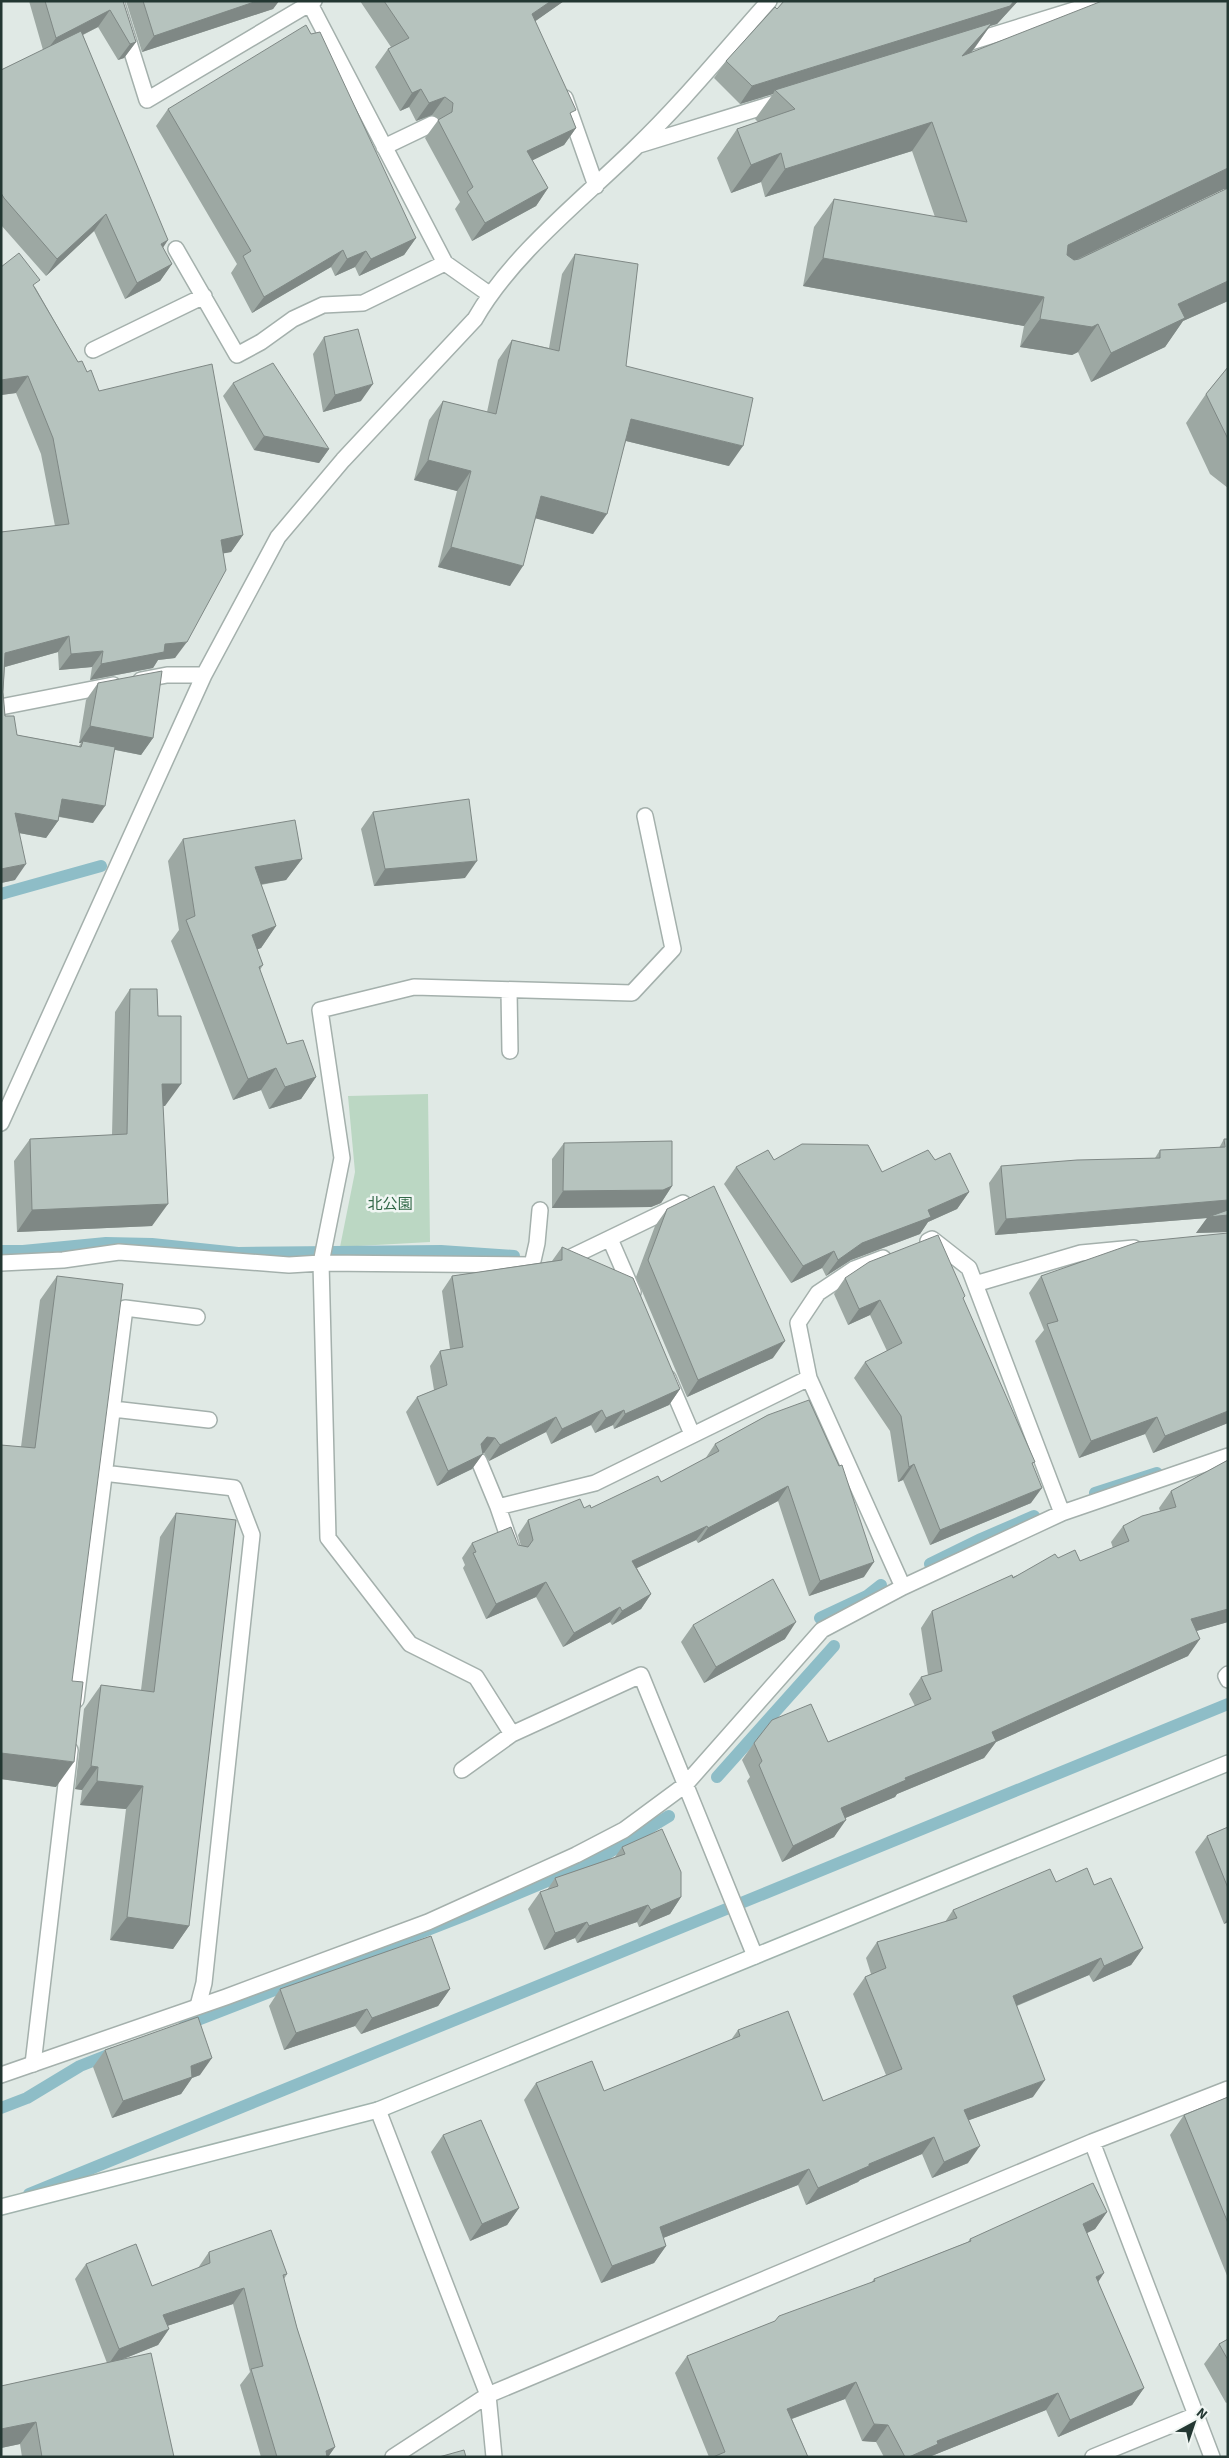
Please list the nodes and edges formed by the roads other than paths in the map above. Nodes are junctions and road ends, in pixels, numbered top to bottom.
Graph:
1 (116, 1) edge
2 (769, 1) edge
3 (1103, 1) edge
4 (312, 3) edge
5 (1077, 5) edge
6 (947, 50) edge
7 (560, 82) edge
8 (797, 96) edge
9 (432, 124) edge
10 (638, 146) junction
11 (384, 147) junction
12 (596, 186) junction
13 (176, 249) dead end
14 (445, 263) junction
15 (489, 294) junction
16 (204, 296) junction
17 (93, 350) dead end
18 (204, 675) junction
19 (1, 707) edge
20 (645, 816) dead end
21 (509, 990) junction
22 (510, 1051) dead end
23 (1, 1122) edge
24 (694, 1197) edge
25 (540, 1210) dead end
26 (610, 1239) junction
27 (914, 1246) edge
28 (1146, 1247) edge
29 (897, 1252) edge
30 (569, 1258) edge
31 (1, 1263) edge
32 (321, 1263) junction
33 (975, 1284) junction
34 (640, 1310) edge
35 (198, 1317) dead end
36 (662, 1363) edge
37 (809, 1378) junction
38 (113, 1409) junction
39 (209, 1420) dead end
40 (692, 1434) junction
41 (1228, 1456) edge
42 (479, 1461) edge
43 (103, 1473) junction
44 (498, 1507) junction
45 (1062, 1513) junction
46 (514, 1553) edge
47 (903, 1587) junction
48 (1228, 1674) edge
49 (1228, 1680) edge
50 (74, 1720) edge
51 (512, 1734) junction
52 (71, 1739) edge
53 (1228, 1763) edge
54 (462, 1770) dead end
55 (685, 1785) junction
56 (755, 1956) junction
57 (198, 2006) junction
58 (33, 2064) junction
59 (1, 2075) edge
60 (1228, 2089) edge
61 (378, 2110) junction
62 (1092, 2142) junction
63 (1, 2206) edge
64 (488, 2395) junction
65 (1196, 2414) junction
66 (393, 2457) edge
67 (494, 2457) edge
68 (1093, 2457) edge
69 (1212, 2457) edge

1 - 4 street
2 - 10 street
3 - 5 street
4 - 11 street
5 - 6 street
7 - 12 street
8 - 10 street
9 - 11 street
10 - 12 street
11 - 14 street
12 - 15 street
13 - 16 street
14 - 15 street
14 - 16 street
15 - 18 street
16 - 17 street
18 - 19 street
18 - 23 street
20 - 21 street
21 - 22 street
21 - 32 street
24 - 26 street
25 - 32 street
26 - 30 street
26 - 34 street
27 - 33 street
28 - 33 street
29 - 37 street
31 - 32 street
32 - 51 street
33 - 45 street
35 - 38 street
36 - 40 street
37 - 40 street
37 - 47 street
38 - 39 street
38 - 43 street
40 - 44 street
41 - 45 street
42 - 44 street
43 - 50 street
43 - 57 street
44 - 46 street
45 - 47 street
47 - 55 street
48 - 49 street
51 - 54 street
51 - 55 street
52 - 58 street
53 - 56 street
55 - 56 street
55 - 57 street
56 - 61 street
57 - 58 street
58 - 59 street
60 - 62 street
61 - 63 street
61 - 64 street
62 - 64 street
62 - 65 street
64 - 66 street
64 - 67 street
65 - 68 street
65 - 69 street

